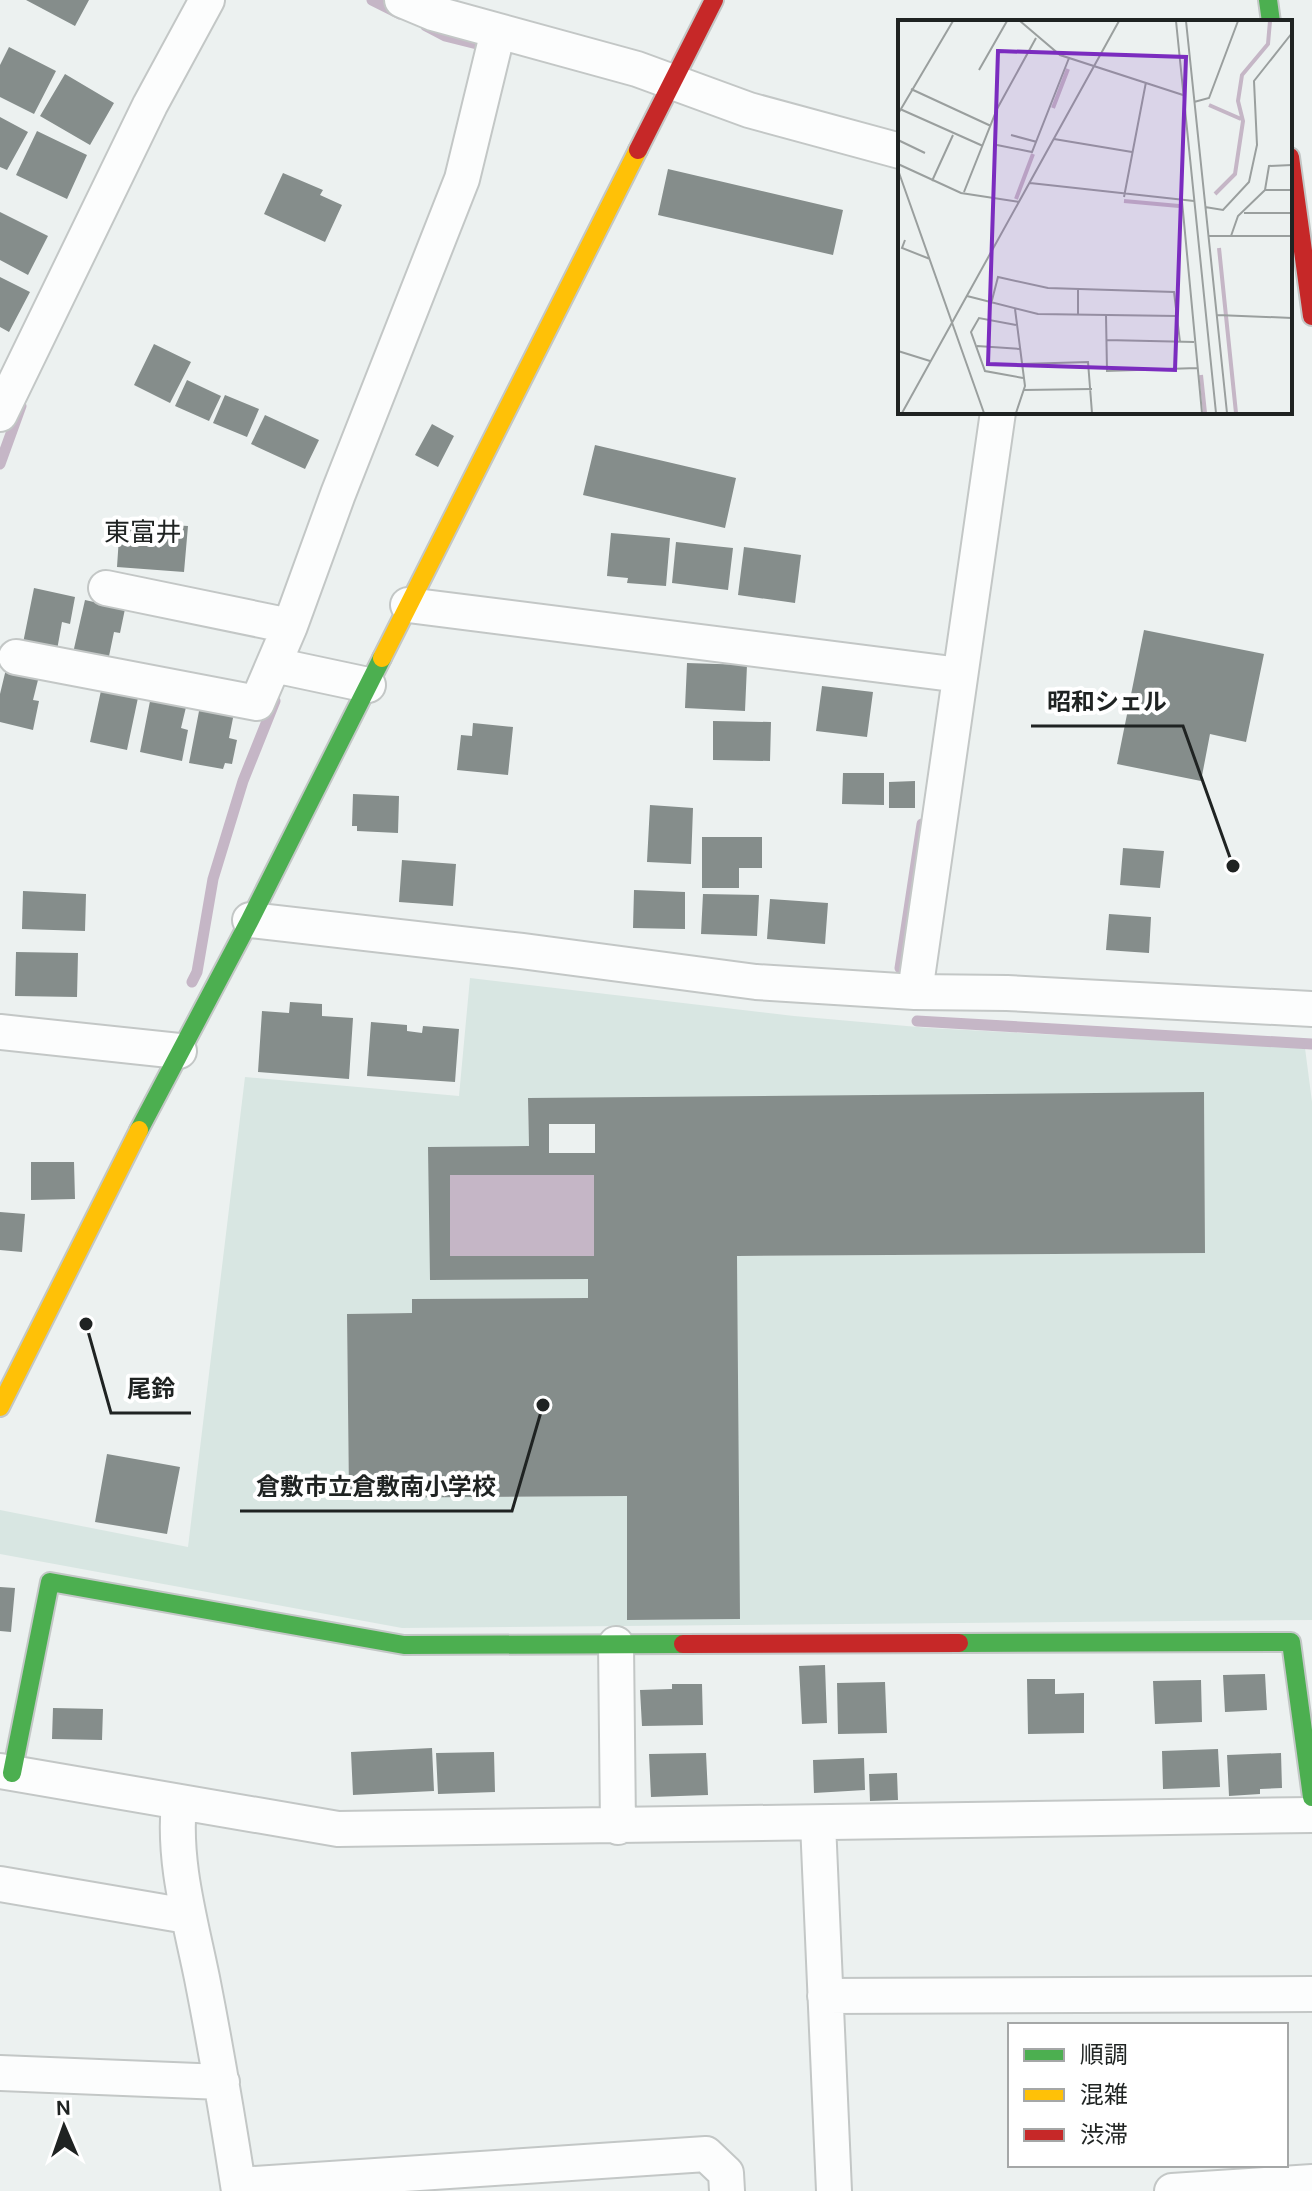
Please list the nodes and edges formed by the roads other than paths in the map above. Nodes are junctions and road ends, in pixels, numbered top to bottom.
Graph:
1 (207, 0) edge
2 (402, 0) edge
3 (714, 0) edge
4 (1268, 0) edge
5 (1271, 20) edge
6 (495, 43) junction
7 (670, 83) junction
8 (898, 150) edge
9 (1292, 187) edge
10 (1297, 261) edge
11 (1312, 316) edge
12 (0, 414) edge
13 (998, 414) edge
14 (106, 588) dead end
15 (408, 605) junction
16 (290, 626) junction
17 (16, 657) dead end
18 (285, 668) junction
19 (949, 674) junction
20 (368, 685) junction
21 (250, 920) junction
22 (915, 992) junction
23 (1312, 1009) edge
24 (0, 1032) edge
25 (179, 1051) junction
26 (0, 1407) edge
27 (616, 1644) junction
28 (6, 1772) edge
29 (1312, 1797) edge
30 (179, 1802) junction
31 (1312, 1815) edge
32 (818, 1823) junction
33 (618, 1827) junction
34 (0, 1884) edge
35 (187, 1916) junction
36 (1312, 1994) edge
37 (825, 1996) junction
38 (0, 2073) edge
39 (222, 2082) junction
40 (1312, 2182) edge
41 (238, 2188) edge
42 (727, 2191) edge
43 (834, 2191) edge
44 (1172, 2191) edge

1 - 12 street
2 - 6 street
3 - 7 street
4 - 5 street
6 - 7 street
6 - 16 street
7 - 8 street
7 - 15 street
9 - 10 street
10 - 11 street
13 - 19 street
14 - 16 street
15 - 19 street
15 - 20 street
16 - 18 street
17 - 18 street
18 - 20 street
19 - 22 street
20 - 21 street
21 - 22 street
21 - 25 street
22 - 23 street
24 - 25 street
25 - 26 street
27 - 28 street
27 - 29 street
27 - 33 street
28 - 30 street
30 - 33 street
30 - 35 street
31 - 32 street
32 - 33 street
32 - 37 street
34 - 35 street
35 - 39 street
36 - 37 street
37 - 43 street
38 - 39 street
39 - 41 street
40 - 44 street
41 - 42 street

